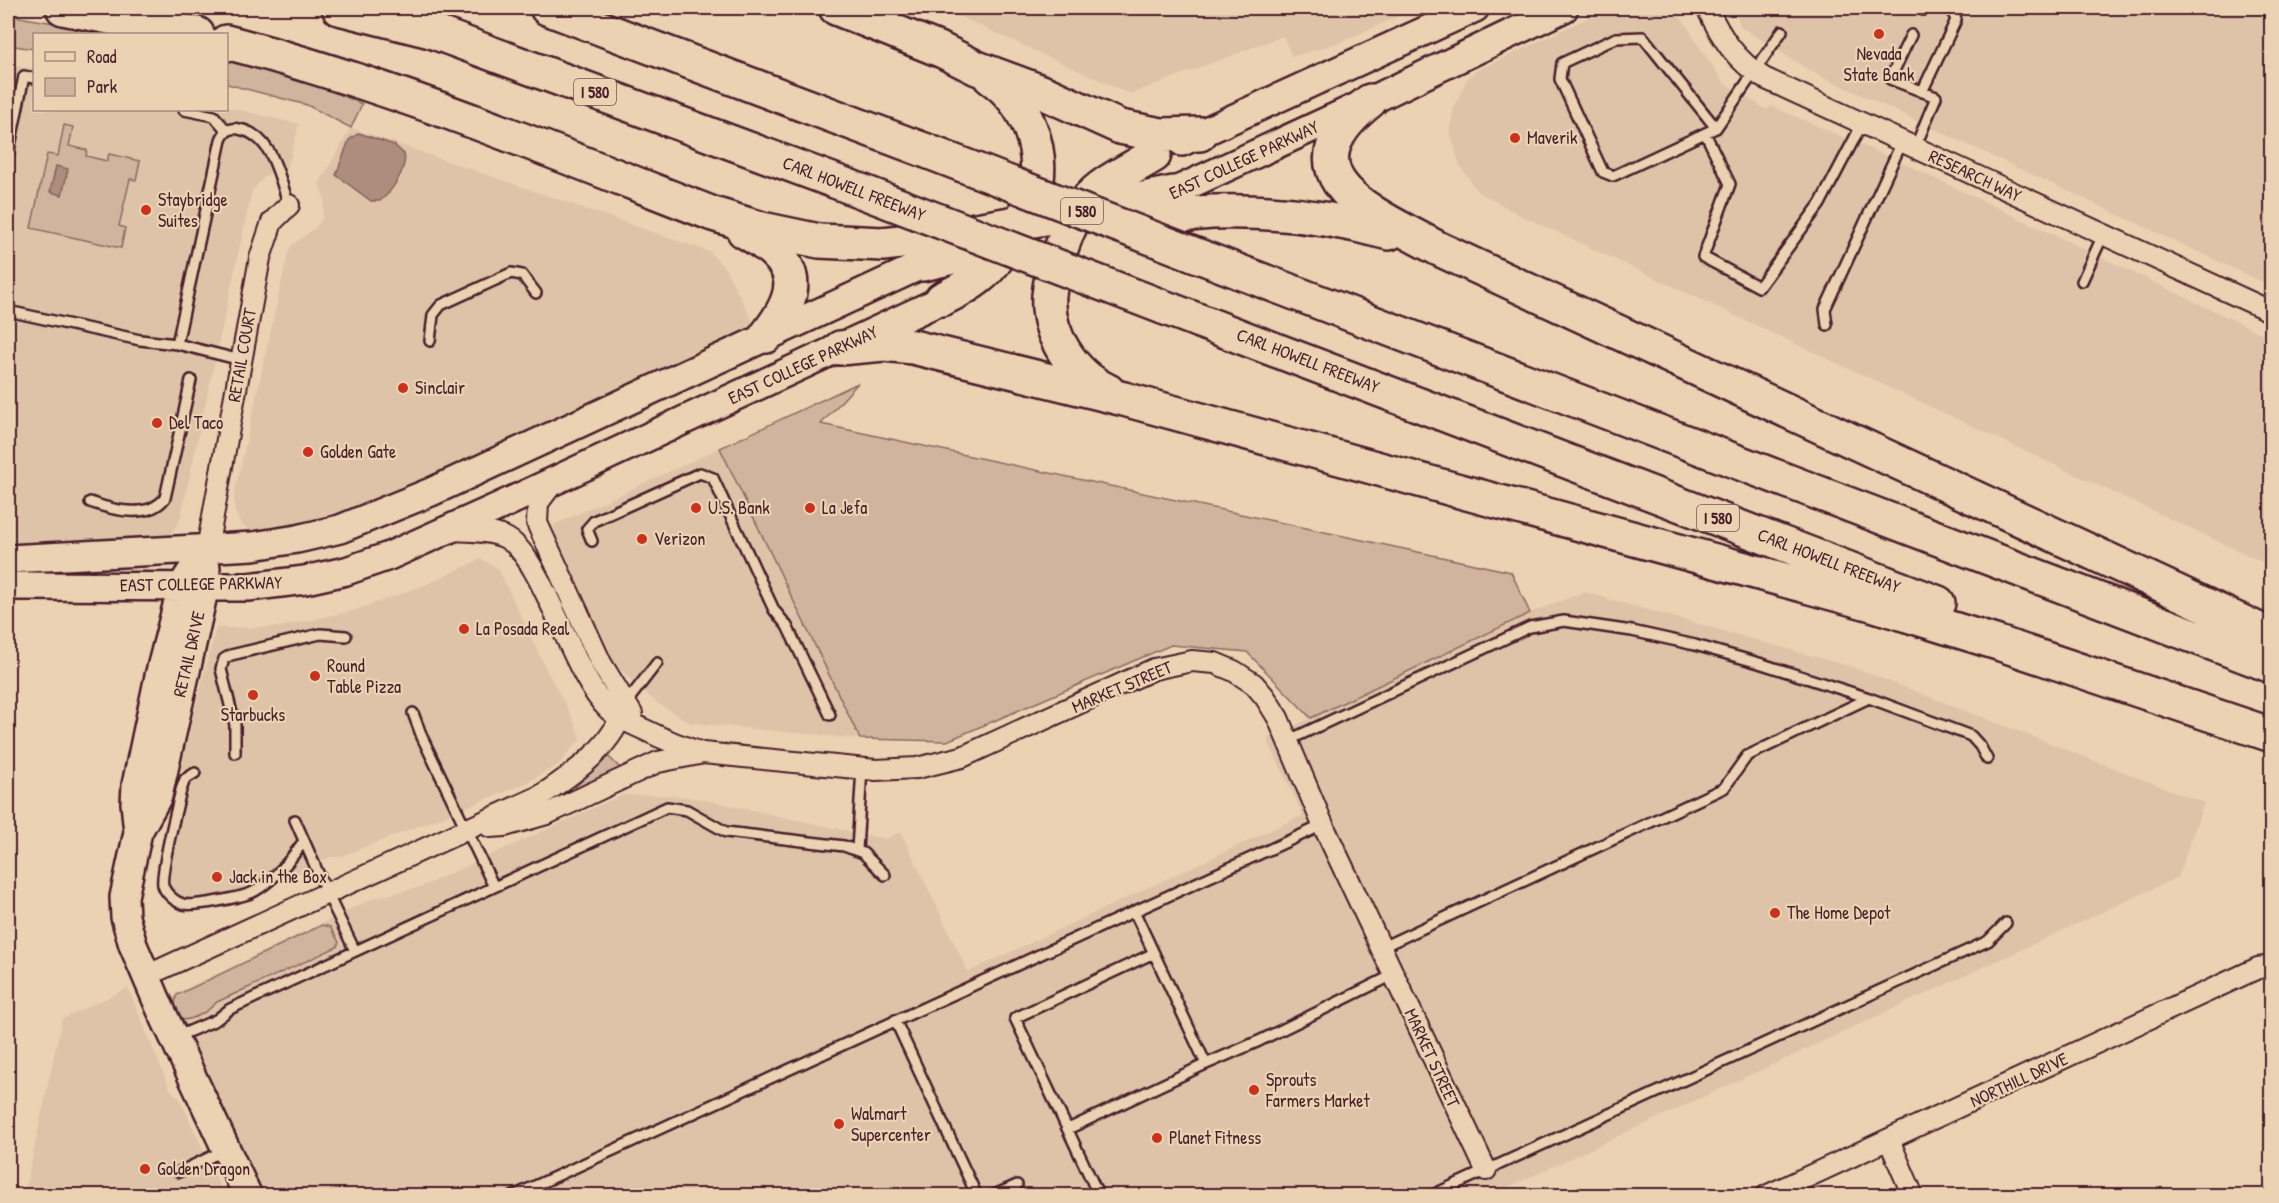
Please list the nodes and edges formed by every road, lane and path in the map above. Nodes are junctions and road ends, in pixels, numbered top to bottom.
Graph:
1 (63, 8) edge
2 (339, 8) edge
3 (547, 8) edge
4 (836, 8) edge
5 (1475, 8) edge
6 (1564, 8) edge
7 (1707, 8) edge
8 (1951, 8) edge
9 (1782, 31) dead end
10 (192, 33) edge
11 (1911, 35) dead end
12 (228, 43) edge
13 (977, 68) junction
14 (1754, 72) junction
15 (33, 78) edge
16 (1922, 92) junction
17 (1370, 101) junction
18 (188, 111) edge
19 (1863, 124) junction
20 (1716, 128) junction
21 (227, 131) junction
22 (1705, 133) junction
23 (1200, 134) junction
24 (1909, 145) junction
25 (1154, 155) junction
26 (8, 156) edge
27 (1174, 193) joint
28 (289, 205) joint
29 (713, 214) junction
30 (1075, 229) junction
31 (1013, 233) junction
32 (2103, 235) junction
33 (1439, 249) junction
34 (923, 264) joint
35 (2082, 281) dead end
36 (536, 292) dead end
37 (942, 300) junction
38 (8, 310) edge
39 (2271, 312) edge
40 (1827, 325) dead end
41 (766, 336) junction
42 (430, 341) dead end
43 (177, 344) junction
44 (840, 348) junction
45 (241, 360) junction
46 (190, 380) dead end
47 (1124, 399) junction
48 (555, 480) junction
49 (90, 502) dead end
50 (447, 530) junction
51 (592, 541) dead end
52 (207, 549) junction
53 (8, 559) edge
54 (8, 586) edge
55 (193, 586) junction
56 (346, 636) dead end
57 (2271, 636) edge
58 (657, 663) dead end
59 (2271, 666) edge
60 (1869, 698) junction
61 (623, 711) junction
62 (413, 713) dead end
63 (830, 715) dead end
64 (2271, 733) edge
65 (1287, 741) junction
66 (235, 753) dead end
67 (703, 753) junction
68 (1987, 759) dead end
69 (862, 768) junction
70 (195, 773) dead end
71 (295, 820) dead end
72 (1323, 825) junction
73 (467, 830) junction
74 (303, 843) junction
75 (857, 850) junction
76 (885, 875) dead end
77 (494, 887) junction
78 (327, 893) junction
79 (1134, 911) junction
80 (2006, 923) dead end
81 (1380, 948) junction
82 (355, 951) junction
83 (1154, 953) junction
84 (2271, 966) edge
85 (1393, 975) junction
86 (146, 976) junction
87 (895, 1020) junction
88 (174, 1038) junction
89 (1206, 1064) junction
90 (1068, 1129) junction
91 (1889, 1140) junction
92 (226, 1149) junction
93 (1486, 1170) junction
94 (179, 1172) dead end
95 (1017, 1185) dead end
96 (248, 1196) edge
97 (513, 1196) edge
98 (977, 1196) edge
99 (992, 1196) edge
100 (1099, 1196) edge
101 (1430, 1196) edge
102 (1766, 1196) edge
103 (1913, 1196) edge

1 - 10 highway
2 - 64 highway, CARL HOWELL FREEWAY / I 580, bridge
3 - 59 highway, I 580, bridge
4 - 13 highway
5 - 23 main road
6 - 17 main road, EAST COLLEGE PARKWAY
7 - 14 street, RESEARCH WAY
8 - 16 lane
9 - 14 lane
11 - 16 lane
12 - 29 highway
13 - 23 highway
13 - 31 highway
14 - 19 street, RESEARCH WAY
14 - 20 lane
15 - 26 lane
16 - 24 lane
17 - 27 main road, EAST COLLEGE PARKWAY
17 - 33 highway
18 - 21 lane
19 - 22 lane
19 - 24 street, RESEARCH WAY
20 - 22 lane
20 - 22 lane
21 - 28 lane
21 - 43 lane
23 - 25 main road
24 - 32 street, RESEARCH WAY
24 - 40 lane
25 - 30 highway
25 - 31 main road
27 - 30 highway
28 - 45 street, RETAIL COURT
29 - 31 highway
29 - 41 highway
30 - 31 highway
30 - 33 highway
30 - 37 main road, EAST COLLEGE PARKWAY
30 - 47 highway
31 - 34 highway
31 - 37 highway
32 - 35 lane
32 - 39 street, RESEARCH WAY
33 - 57 highway
34 - 41 main road, EAST COLLEGE PARKWAY
36 - 42 lane
37 - 44 main road, EAST COLLEGE PARKWAY
38 - 43 lane
41 - 52 main road, EAST COLLEGE PARKWAY
43 - 45 lane
44 - 47 highway
44 - 48 main road, EAST COLLEGE PARKWAY
45 - 52 street, RETAIL COURT
46 - 49 lane
47 - 64 highway
48 - 50 main road, EAST COLLEGE PARKWAY
48 - 61 street, MARKET STREET
50 - 55 main road, EAST COLLEGE PARKWAY
50 - 61 street, MARKET STREET
51 - 63 lane
52 - 53 main road, EAST COLLEGE PARKWAY
52 - 55 main road, RETAIL DRIVE
54 - 55 main road, EAST COLLEGE PARKWAY
55 - 86 main road, RETAIL DRIVE
56 - 66 lane
58 - 61 lane
60 - 65 lane
60 - 68 lane
60 - 81 lane
61 - 67 street, MARKET STREET
61 - 73 street
62 - 73 lane
65 - 69 street, MARKET STREET
65 - 72 street, MARKET STREET
67 - 69 street, MARKET STREET
67 - 73 street
69 - 75 lane
70 - 74 lane
71 - 74 lane
72 - 79 lane
72 - 81 street, MARKET STREET
73 - 77 lane
73 - 78 street
74 - 78 lane
75 - 76 lane
75 - 77 lane
77 - 82 lane
78 - 82 lane
78 - 86 street
79 - 83 lane
79 - 87 lane
80 - 93 lane
81 - 85 street, MARKET STREET
82 - 88 lane
83 - 89 lane
83 - 90 lane
84 - 91 street, NORTHILL DRIVE
85 - 89 lane
85 - 93 street, MARKET STREET
86 - 88 main road, RETAIL DRIVE
87 - 97 lane
87 - 98 lane
88 - 92 main road, RETAIL DRIVE
89 - 90 lane
90 - 100 lane
91 - 102 street, NORTHILL DRIVE
91 - 103 street
92 - 94 lane
92 - 96 main road, RETAIL DRIVE
93 - 101 lane
95 - 99 lane

